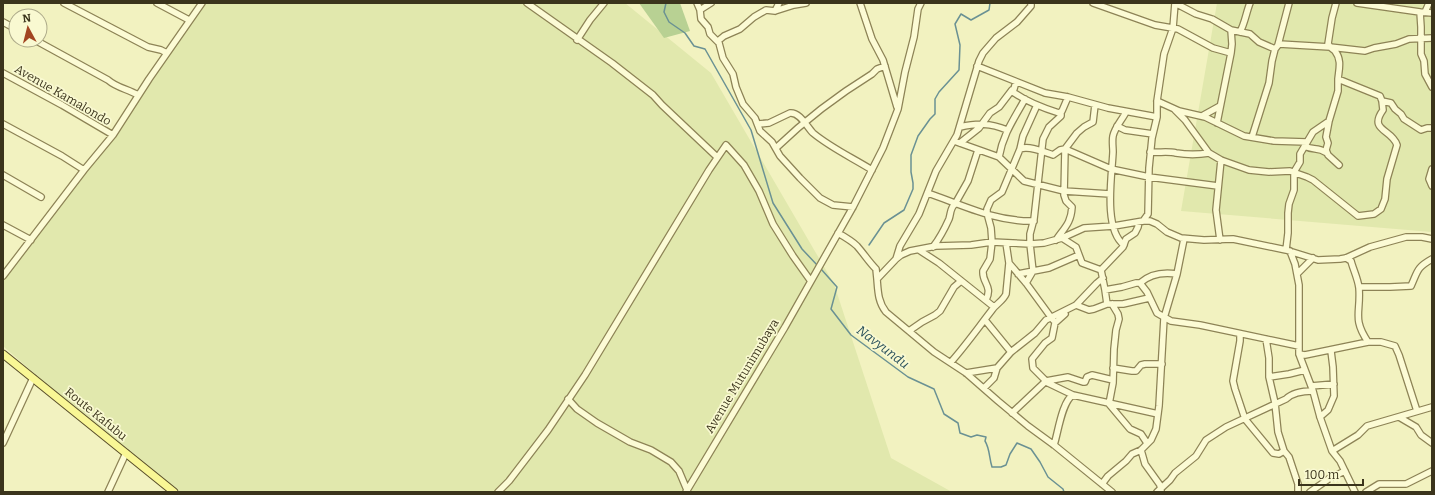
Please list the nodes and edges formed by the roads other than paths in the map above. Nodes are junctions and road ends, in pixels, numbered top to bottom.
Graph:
1 (64, 3) edge
2 (156, 3) edge
3 (202, 3) edge
4 (527, 3) edge
5 (604, 3) edge
6 (697, 3) edge
7 (711, 3) edge
8 (779, 3) edge
9 (806, 3) edge
10 (860, 3) edge
11 (921, 3) edge
12 (1031, 3) edge
13 (1175, 3) edge
14 (1250, 3) edge
15 (1289, 3) edge
16 (1336, 3) edge
17 (1357, 3) edge
18 (1429, 3) edge
19 (1095, 4) edge
20 (700, 10) junction
21 (775, 11) junction
22 (1422, 12) junction
23 (1432, 13) edge
24 (189, 20) junction
25 (1173, 28) junction
26 (1231, 30) junction
27 (1240, 32) junction
28 (1421, 38) junction
29 (1432, 38) edge
30 (578, 40) junction
31 (718, 41) junction
32 (48, 47) edge
33 (1277, 47) junction
34 (1330, 47) junction
35 (1232, 52) junction
36 (167, 53) junction
37 (885, 66) junction
38 (977, 66) junction
39 (3, 73) edge
40 (1338, 79) junction
41 (1016, 82) junction
42 (1432, 87) edge
43 (1012, 90) junction
44 (138, 96) junction
45 (1068, 97) junction
46 (1025, 99) junction
47 (1157, 101) junction
48 (1382, 101) junction
49 (1037, 105) junction
50 (1095, 105) junction
51 (1220, 106) junction
52 (898, 109) junction
53 (1175, 110) junction
54 (1126, 112) junction
55 (1061, 113) junction
56 (1202, 116) junction
57 (1157, 117) junction
58 (1329, 121) junction
59 (1217, 122) junction
60 (804, 123) junction
61 (3, 124) edge
62 (758, 124) junction
63 (982, 126) junction
64 (1117, 126) junction
65 (960, 127) junction
66 (1432, 128) edge
67 (1007, 130) junction
68 (1153, 134) junction
69 (113, 136) junction
70 (1252, 137) junction
71 (957, 142) junction
72 (1306, 144) junction
73 (776, 148) junction
74 (1020, 149) junction
75 (1065, 149) junction
76 (978, 150) junction
77 (1042, 151) junction
78 (1150, 152) junction
79 (1208, 153) junction
80 (1327, 153) junction
81 (999, 157) junction
82 (717, 158) junction
83 (1221, 160) junction
84 (1339, 165) dead end
85 (1011, 168) junction
86 (1111, 169) junction
87 (1432, 169) edge
88 (84, 170) junction
89 (872, 170) junction
90 (1294, 172) junction
91 (3, 175) edge
92 (1149, 177) junction
93 (1038, 184) junction
94 (1218, 186) junction
95 (1432, 186) edge
96 (1064, 191) junction
97 (928, 193) junction
98 (1110, 194) junction
99 (42, 197) dead end
100 (955, 204) junction
101 (853, 207) junction
102 (1149, 210) junction
103 (987, 215) junction
104 (1034, 221) junction
105 (1141, 221) junction
106 (1157, 224) junction
107 (3, 225) edge
108 (1114, 226) junction
109 (838, 233) junction
110 (1059, 239) junction
111 (1184, 239) junction
112 (1432, 239) edge
113 (31, 240) junction
114 (1220, 240) junction
115 (992, 242) junction
116 (1006, 243) junction
117 (1030, 244) junction
118 (1124, 245) junction
119 (933, 247) junction
120 (919, 250) junction
121 (1288, 250) junction
122 (1079, 255) junction
123 (1314, 258) junction
124 (1346, 258) junction
125 (896, 259) junction
126 (1432, 259) edge
127 (1009, 263) junction
128 (887, 268) junction
129 (876, 269) junction
130 (1101, 270) junction
131 (1033, 271) junction
132 (1298, 273) junction
133 (1018, 274) junction
134 (1177, 274) junction
135 (3, 276) edge
136 (1103, 278) junction
137 (877, 279) junction
138 (810, 280) junction
139 (961, 281) junction
140 (1026, 283) junction
141 (1140, 283) junction
142 (1359, 287) junction
143 (1105, 290) junction
144 (1149, 298) junction
145 (986, 300) junction
146 (1110, 304) junction
147 (1076, 305) junction
148 (994, 307) junction
149 (1070, 309) junction
150 (1050, 317) junction
151 (1164, 318) junction
152 (985, 320) junction
153 (1055, 323) junction
154 (909, 332) junction
155 (1240, 334) junction
156 (1266, 339) junction
157 (1368, 342) junction
158 (1298, 346) junction
159 (1331, 351) junction
160 (1012, 352) junction
161 (3, 354) edge
162 (1299, 354) junction
163 (951, 362) junction
164 (1162, 364) junction
165 (997, 368) junction
166 (1114, 368) junction
167 (1305, 370) junction
168 (966, 373) junction
169 (1269, 377) junction
170 (33, 378) junction
171 (1113, 380) junction
172 (1046, 381) junction
173 (1334, 384) junction
174 (984, 388) junction
175 (1312, 388) junction
176 (1073, 395) junction
177 (568, 399) junction
178 (1275, 403) junction
179 (1109, 404) junction
180 (1432, 407) edge
181 (1417, 411) junction
182 (1012, 413) junction
183 (1158, 414) junction
184 (1320, 417) junction
185 (1399, 417) junction
186 (1245, 419) junction
187 (3, 443) edge
188 (1147, 443) junction
189 (1432, 443) edge
190 (1054, 445) junction
191 (1140, 450) junction
192 (1284, 451) junction
193 (1332, 451) junction
194 (126, 452) junction
195 (1345, 471) junction
196 (1432, 471) edge
197 (1102, 484) junction
198 (686, 491) edge
199 (1160, 491) edge
200 (108, 492) edge
201 (174, 492) edge
202 (498, 492) edge
203 (1112, 492) edge
204 (1298, 492) edge
205 (1310, 492) edge
206 (1355, 492) edge
207 (1366, 492) edge

1 - 36 street
2 - 24 street
3 - 24 street
4 - 30 street
5 - 30 street
6 - 20 street
7 - 20 street
8 - 21 street
9 - 21 street
10 - 37 street
11 - 52 street, Avenue Mutunimubaya
12 - 38 street
13 - 25 street
13 - 26 street
14 - 27 street
15 - 33 street
16 - 34 street
17 - 22 street
18 - 22 street
19 - 25 street
20 - 31 street
21 - 31 street
22 - 23 street
22 - 28 street
24 - 36 street
25 - 35 street
25 - 47 street
26 - 27 street
26 - 35 street
27 - 33 street
28 - 29 street
28 - 34 street
28 - 42 street
30 - 82 street
31 - 62 street
32 - 44 street
33 - 34 street
33 - 70 street
34 - 40 street
35 - 51 street
36 - 44 street
37 - 52 street
37 - 60 street
38 - 41 street
38 - 65 street
39 - 69 street, Avenue Kamalondo
40 - 48 street
40 - 58 street
41 - 43 street
41 - 45 street
43 - 46 street
43 - 63 street
44 - 69 street
45 - 50 street
45 - 55 street
46 - 49 street
46 - 67 street
47 - 53 street
47 - 57 street
48 - 66 street
48 - 90 street
49 - 55 street
49 - 74 street
50 - 54 street
50 - 75 street
51 - 56 street
51 - 59 street
52 - 89 street, Avenue Mutunimubaya
53 - 56 street
53 - 79 street
54 - 57 street
54 - 64 street
55 - 77 street
56 - 59 street
57 - 68 street
58 - 72 street
58 - 80 street
59 - 70 street
60 - 62 street
60 - 73 street
60 - 89 street
61 - 88 street
62 - 73 street
63 - 65 street
63 - 67 street
63 - 71 street
64 - 68 street
64 - 86 street
65 - 71 street
67 - 81 street
68 - 78 street
69 - 88 street
70 - 72 street
71 - 76 street
71 - 97 street
72 - 80 street
72 - 90 street
73 - 101 street
74 - 77 street
74 - 85 street
75 - 77 street
75 - 86 street
75 - 96 street
76 - 81 street
76 - 100 street
77 - 93 street
78 - 79 street
78 - 92 street
79 - 83 street
80 - 84 street
81 - 85 street
82 - 138 street
82 - 177 street
83 - 90 street
83 - 94 street
85 - 93 street
85 - 103 street
86 - 92 street
86 - 98 street
87 - 95 street
88 - 113 street
89 - 101 street, Avenue Mutunimubaya
90 - 121 street
91 - 99 street
92 - 94 street
92 - 102 street
93 - 96 street
93 - 104 street
94 - 114 street
96 - 98 street
96 - 110 street
97 - 100 street
97 - 125 street
98 - 108 street
100 - 103 street
100 - 119 street
101 - 109 street, Avenue Mutunimubaya
102 - 105 street
102 - 106 street
103 - 104 street
103 - 115 street
104 - 117 street
105 - 106 street
105 - 108 street
105 - 118 street
106 - 111 street
107 - 113 street
108 - 110 street
108 - 118 street
109 - 129 street
109 - 138 street, Avenue Mutunimubaya
110 - 117 street
110 - 122 street
111 - 114 street
111 - 134 street
112 - 124 street
113 - 135 street
114 - 121 street
115 - 116 street
115 - 119 street
115 - 145 street
116 - 117 street
116 - 127 street
117 - 131 street
118 - 130 street
119 - 120 street
120 - 125 street
120 - 139 street
121 - 123 street
121 - 132 street
122 - 130 street
122 - 131 street
123 - 124 street
123 - 132 street
124 - 142 street
125 - 128 street
126 - 142 street
127 - 133 street
127 - 148 street
128 - 129 street
128 - 137 street
129 - 137 street
130 - 136 street
131 - 133 street
131 - 140 street
132 - 158 street
133 - 140 street
134 - 141 street
134 - 151 street
136 - 143 street
136 - 147 street
137 - 154 street
138 - 198 street, Avenue Mutunimubaya
139 - 145 street
139 - 154 street
140 - 150 street
141 - 143 street
141 - 144 street
142 - 157 street
143 - 146 street
144 - 146 street
144 - 151 street
145 - 148 street
146 - 147 street
146 - 166 street
147 - 149 street
148 - 152 street
149 - 150 street
149 - 153 street
150 - 153 street
150 - 160 street
151 - 155 street
151 - 164 street
152 - 160 street
152 - 163 street
153 - 172 street
154 - 163 street
155 - 156 street
155 - 186 street
156 - 158 street
156 - 169 street
157 - 159 street
157 - 181 street
158 - 162 street
159 - 162 street
159 - 173 street
160 - 165 street
161 - 170 main road, Route Kafubu
162 - 167 street
163 - 168 street
164 - 166 street
164 - 183 street
165 - 168 street
165 - 174 street
166 - 171 street
167 - 169 street
167 - 175 street
168 - 174 street
169 - 178 street
170 - 187 street
170 - 194 main road, Route Kafubu
171 - 172 street
171 - 179 street
172 - 176 street
172 - 182 street
173 - 175 street
173 - 184 street
174 - 182 street
175 - 178 street
175 - 184 street
176 - 179 street
176 - 190 street
177 - 198 street
177 - 202 street
178 - 186 street
178 - 192 street
179 - 183 street
179 - 188 street
180 - 181 street
181 - 185 street
182 - 190 street
183 - 188 street
184 - 193 street
185 - 189 street
185 - 193 street
186 - 192 street
186 - 199 street
188 - 191 street
190 - 197 street
191 - 197 street
191 - 199 street
192 - 204 street
193 - 195 street
194 - 200 street
194 - 201 main road, Route Kafubu
195 - 205 street
195 - 206 street
196 - 207 street
197 - 203 street

